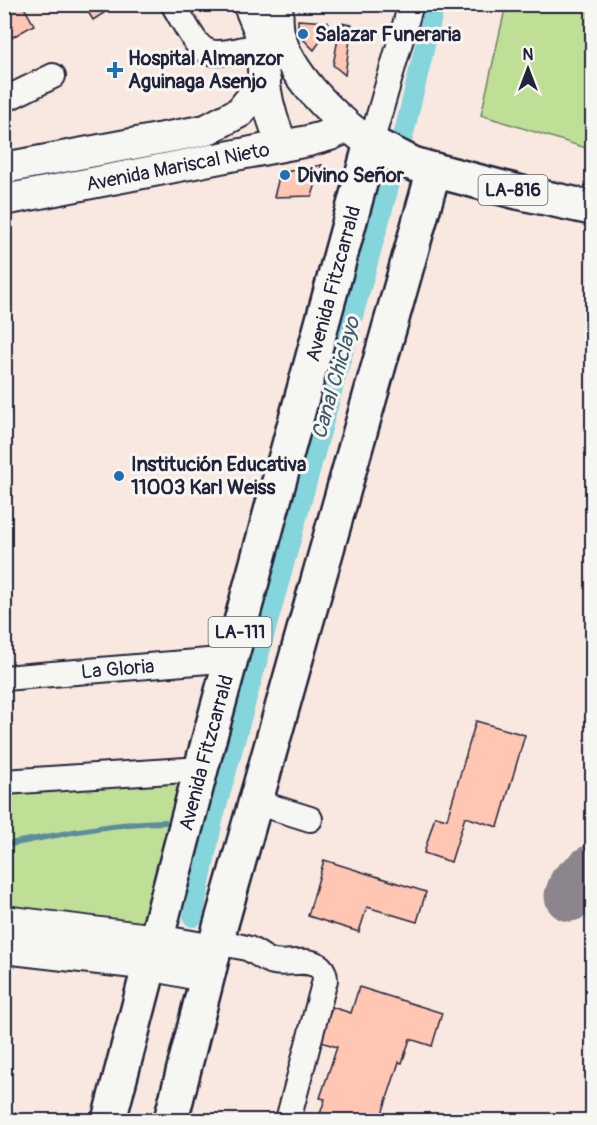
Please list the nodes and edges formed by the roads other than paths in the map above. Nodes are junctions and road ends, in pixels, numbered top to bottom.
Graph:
1 (173, 4) edge
2 (245, 4) edge
3 (259, 4) edge
4 (277, 4) edge
5 (411, 4) edge
6 (262, 45) junction
7 (53, 76) dead end
8 (265, 81) junction
9 (4, 100) edge
10 (283, 145) junction
11 (390, 151) junction
12 (4, 168) edge
13 (4, 200) edge
14 (592, 208) edge
15 (232, 659) junction
16 (4, 678) edge
17 (201, 769) junction
18 (4, 782) edge
19 (256, 802) junction
20 (310, 819) dead end
21 (4, 921) edge
22 (4, 948) edge
23 (154, 953) junction
24 (212, 957) junction
25 (109, 1120) edge
26 (171, 1120) edge
27 (288, 1120) edge

1 - 6 street
2 - 6 street
3 - 6 main road
4 - 11 main road
5 - 11 street
6 - 8 main road
7 - 9 street
8 - 10 main road
8 - 12 main road, Avenida Mariscal Nieto
10 - 11 main road, Avenida Mariscal Nieto
10 - 13 main road, Avenida Mariscal Nieto
11 - 14 highway, LA-816
11 - 15 highway, Avenida Fitzcarrald / LA-111
11 - 19 highway, LA-111
15 - 16 street, La Gloria
15 - 17 highway, Avenida Fitzcarrald / LA-111
17 - 18 street
17 - 23 highway, Avenida Fitzcarrald / LA-111
19 - 20 street
19 - 24 highway, LA-111
21 - 23 main road
22 - 23 main road
23 - 24 main road
23 - 25 highway, Avenida Fitzcarrald / LA-111
24 - 26 highway, LA-111
24 - 27 street

